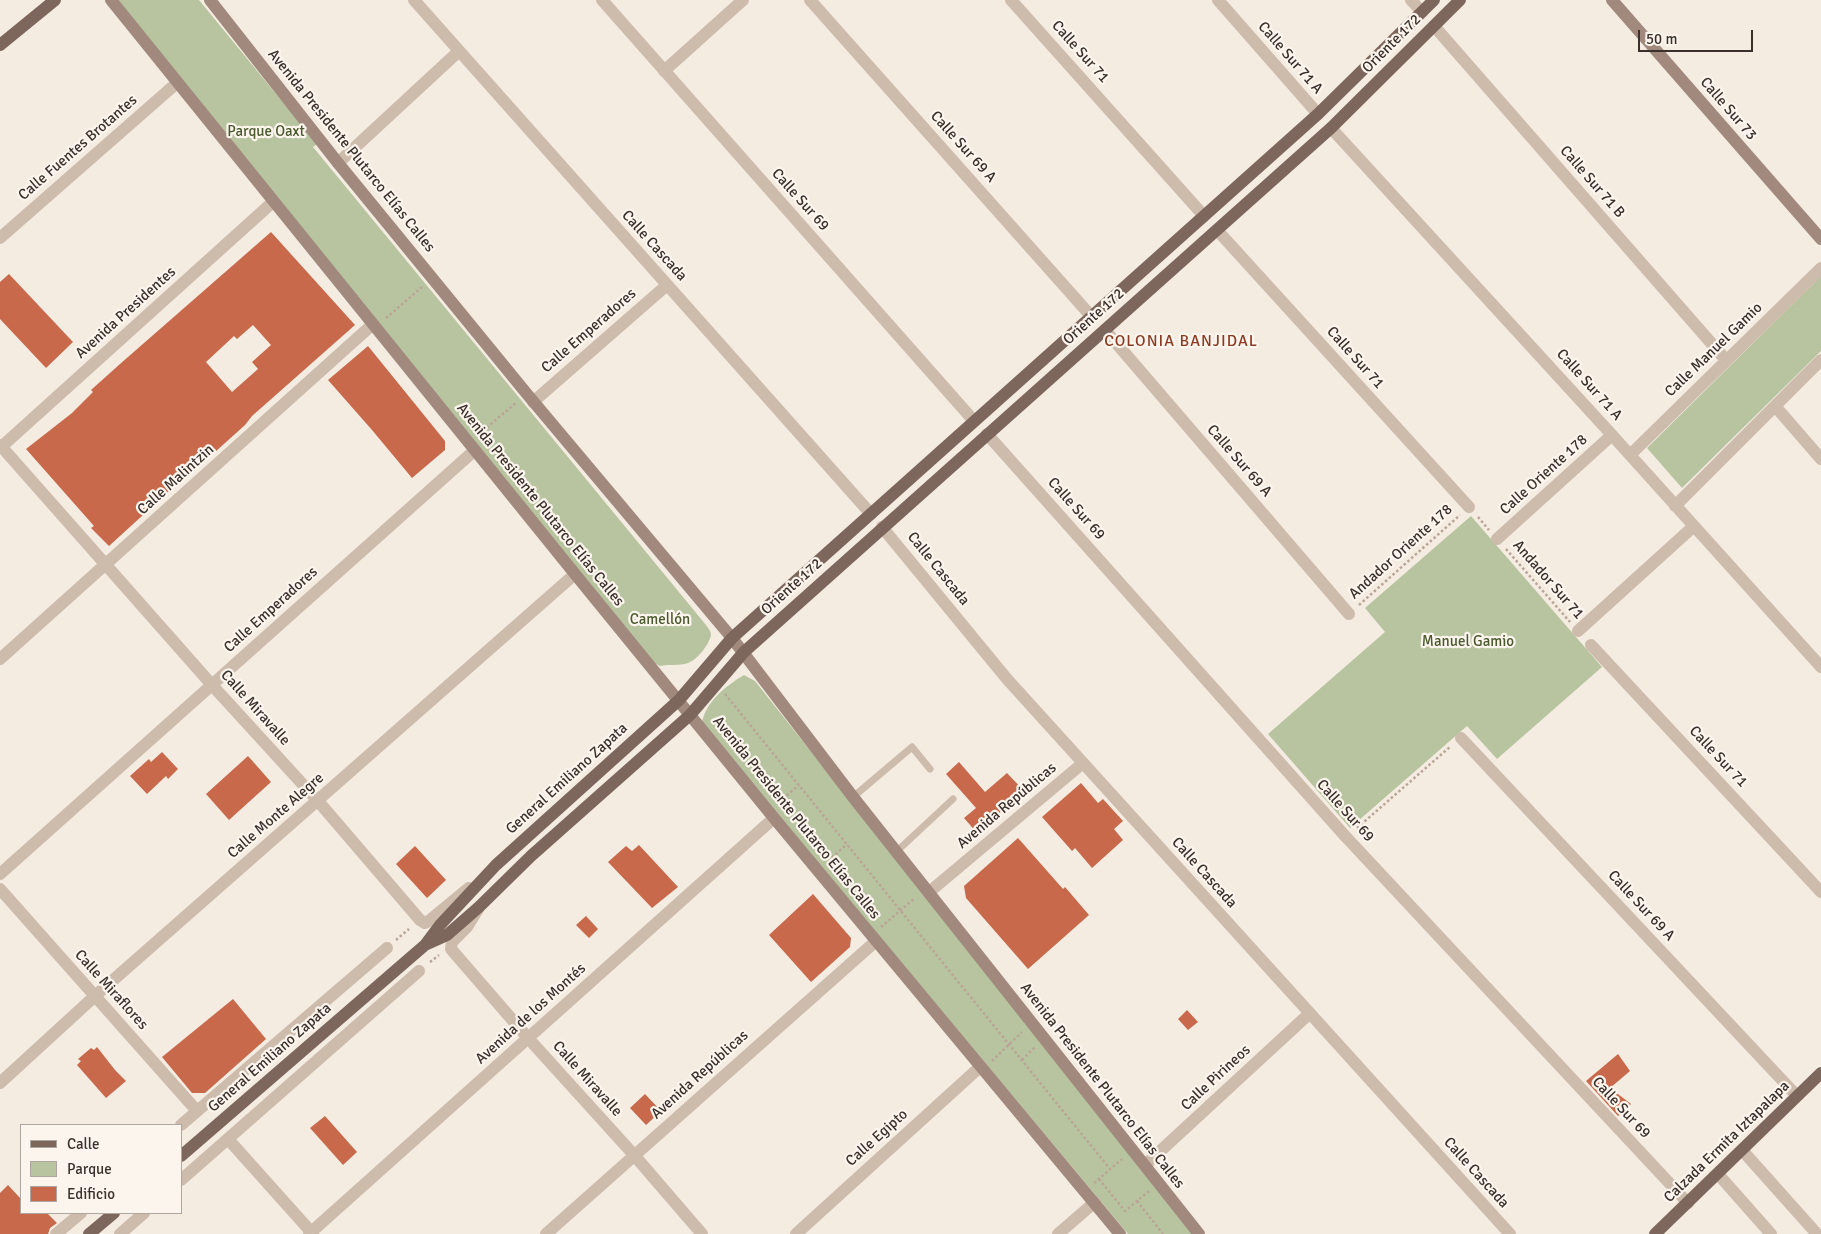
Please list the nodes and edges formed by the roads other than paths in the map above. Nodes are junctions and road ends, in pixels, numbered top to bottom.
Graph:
1 (55, 0) edge
2 (111, 0) edge
3 (210, 0) edge
4 (414, 0) edge
5 (602, 0) edge
6 (743, 0) edge
7 (810, 0) edge
8 (1011, 0) edge
9 (1218, 0) edge
10 (1411, 0) edge
11 (1434, 0) edge
12 (1460, 0) edge
13 (1612, 0) edge
14 (1422, 12) junction
15 (1434, 26) junction
16 (0, 46) edge
17 (458, 52) junction
18 (664, 71) junction
19 (178, 82) junction
20 (1318, 114) junction
21 (1331, 128) junction
22 (338, 163) junction
23 (274, 201) junction
24 (1204, 216) junction
25 (1217, 230) junction
26 (0, 238) edge
27 (1821, 240) edge
28 (1821, 268) edge
29 (667, 285) junction
30 (1092, 316) junction
31 (374, 326) junction
32 (1105, 330) junction
33 (1726, 360) junction
34 (1821, 360) edge
35 (530, 398) junction
36 (1775, 406) junction
37 (974, 421) junction
38 (987, 434) junction
39 (1612, 435) junction
40 (471, 446) junction
41 (1, 447) edge
42 (1630, 455) junction
43 (1821, 459) edge
44 (1674, 506) junction
45 (1469, 507) road end
46 (871, 514) junction
47 (1694, 526) junction
48 (882, 527) junction
49 (1497, 539) road end
50 (107, 565) junction
51 (574, 574) junction
52 (1349, 614) road end
53 (1578, 631) road end
54 (732, 638) junction
55 (1590, 645) dead end
56 (744, 652) junction
57 (0, 659) edge
58 (1821, 667) edge
59 (212, 685) junction
60 (678, 700) junction
61 (690, 715) junction
62 (1461, 738) road end
63 (1083, 764) junction
64 (930, 769) dead end
65 (853, 797) junction
66 (953, 799) dead end
67 (318, 801) junction
68 (771, 814) junction
69 (896, 852) junction
70 (496, 865) junction
71 (0, 874) edge
72 (0, 890) edge
73 (927, 891) junction
74 (1821, 892) edge
75 (479, 907) junction
76 (874, 939) junction
77 (425, 945) junction
78 (387, 948) road end
79 (420, 971) road end
80 (95, 996) junction
81 (1310, 1013) junction
82 (528, 1038) junction
83 (982, 1067) junction
84 (1821, 1072) edge
85 (0, 1083) edge
86 (1797, 1096) junction
87 (197, 1111) junction
88 (182, 1124) edge
89 (228, 1139) junction
90 (1742, 1150) junction
91 (182, 1155) edge
92 (634, 1155) junction
93 (1144, 1166) junction
94 (1718, 1174) junction
95 (182, 1179) edge
96 (1095, 1202) junction
97 (1688, 1203) junction
98 (80, 1214) edge
99 (113, 1214) edge
100 (143, 1214) edge
101 (311, 1233) edge
102 (56, 1234) edge
103 (89, 1234) edge
104 (120, 1234) edge
105 (546, 1234) edge
106 (702, 1234) edge
107 (796, 1234) edge
108 (1058, 1234) edge
109 (1120, 1234) edge
110 (1199, 1234) edge
111 (1510, 1234) edge
112 (1656, 1234) edge
113 (1771, 1234) edge
114 (1818, 1234) edge

1 - 16 main road
2 - 19 main road, Avenida Presidente Plutarco Elías Calles
3 - 22 main road, Avenida Presidente Plutarco Elías Calles
4 - 17 street, Calle Cascada
5 - 18 street, Calle Sur 69
6 - 18 street
7 - 30 street, Calle Sur 69 A
8 - 24 street, Calle Sur 71
9 - 20 street, Calle Sur 71 A
10 - 14 street
11 - 14 main road, Oriente 172
12 - 15 main road, Oriente 172
13 - 27 main road, Calle Sur 73
14 - 20 main road, Oriente 172
15 - 21 main road, Oriente 172
15 - 33 street, Calle Sur 71 B
17 - 22 street
17 - 29 street, Calle Cascada
18 - 37 street, Calle Sur 69
19 - 23 main road, Avenida Presidente Plutarco Elías Calles
19 - 26 street, Calle Fuentes Brotantes
20 - 24 main road, Oriente 172
21 - 25 main road, Oriente 172
21 - 39 street, Calle Sur 71 A
22 - 35 main road, Avenida Presidente Plutarco Elías Calles
23 - 31 main road, Avenida Presidente Plutarco Elías Calles
23 - 41 street, Avenida Presidentes
24 - 30 main road, Oriente 172
25 - 32 main road, Oriente 172
25 - 45 street, Calle Sur 71
28 - 33 street, Calle Manuel Gamio
29 - 35 street, Calle Emperadores
29 - 46 street, Calle Cascada
30 - 37 main road, Oriente 172
31 - 40 main road, Avenida Presidente Plutarco Elías Calles
31 - 50 street, Calle Malintzin
32 - 38 main road, Oriente 172
32 - 52 street, Calle Sur 69 A
33 - 42 street, Calle Manuel Gamio
34 - 36 street
35 - 54 main road, Avenida Presidente Plutarco Elías Calles
36 - 43 street
36 - 44 street
37 - 46 main road, Oriente 172
38 - 48 main road, Oriente 172
38 - 97 street, Calle Sur 69
39 - 42 street, Calle Sur 71 A
39 - 49 street, Calle Oriente 178
40 - 51 main road, Avenida Presidente Plutarco Elías Calles
40 - 59 street, Calle Emperadores
41 - 50 street, Calle Miravalle
42 - 44 street, Calle Sur 71 A
44 - 47 street, Calle Sur 71 A
46 - 54 main road, Oriente 172
47 - 53 street
47 - 58 street, Calle Sur 71 A
48 - 56 main road, Oriente 172
48 - 63 street, Calle Cascada
50 - 57 street, Calle Malintzin
50 - 59 street, Calle Miravalle
51 - 60 main road, Avenida Presidente Plutarco Elías Calles
51 - 67 street, Calle Monte Alegre
54 - 56 main road, Avenida Presidente Plutarco Elías Calles
54 - 60 main road, General Emiliano Zapata
55 - 74 street, Calle Sur 71
56 - 61 main road, General Emiliano Zapata
56 - 65 main road, Avenida Presidente Plutarco Elías Calles
59 - 67 street, Calle Miravalle
59 - 71 street, Calle Emperadores
60 - 61 main road, Avenida Presidente Plutarco Elías Calles
60 - 70 main road, General Emiliano Zapata
61 - 68 main road, Avenida Presidente Plutarco Elías Calles
61 - 75 main road, General Emiliano Zapata
62 - 86 street, Calle Sur 69 A
63 - 73 street, Avenida Repúblicas
63 - 81 street, Calle Cascada
64 - 65 lane
65 - 69 main road, Avenida Presidente Plutarco Elías Calles
66 - 69 lane
67 - 70 street, Calle Miravalle
67 - 80 street, Calle Monte Alegre
68 - 76 main road, Avenida Presidente Plutarco Elías Calles
68 - 82 street, Avenida de los Montés
69 - 73 main road, Avenida Presidente Plutarco Elías Calles
70 - 77 main road, General Emiliano Zapata
72 - 80 street, Calle Miraflores
73 - 93 main road, Avenida Presidente Plutarco Elías Calles
75 - 77 main road, General Emiliano Zapata
75 - 82 street, Calle Miravalle
76 - 83 main road, Avenida Presidente Plutarco Elías Calles
76 - 92 street, Avenida Repúblicas
77 - 91 main road, General Emiliano Zapata
78 - 87 street
79 - 89 street
80 - 85 street, Calle Monte Alegre
80 - 87 street, Calle Miraflores
81 - 93 street, Calle Pirineos
81 - 111 street, Calle Cascada
82 - 92 street, Calle Miravalle
82 - 101 street, Avenida de los Montés
83 - 96 main road, Avenida Presidente Plutarco Elías Calles
83 - 107 street, Calle Egipto
84 - 86 main road, Calzada Ermita Iztapalapa
86 - 90 main road, Calzada Ermita Iztapalapa
87 - 88 street
89 - 95 street
89 - 101 street
90 - 94 main road, Calzada Ermita Iztapalapa
90 - 114 street
92 - 105 street, Avenida Repúblicas
92 - 106 street, Calle Miravalle
93 - 110 main road, Avenida Presidente Plutarco Elías Calles
94 - 97 main road, Calzada Ermita Iztapalapa
94 - 113 street
96 - 108 street
96 - 109 main road, Avenida Presidente Plutarco Elías Calles
97 - 112 main road, Calzada Ermita Iztapalapa
98 - 102 street
99 - 103 main road
100 - 104 street

